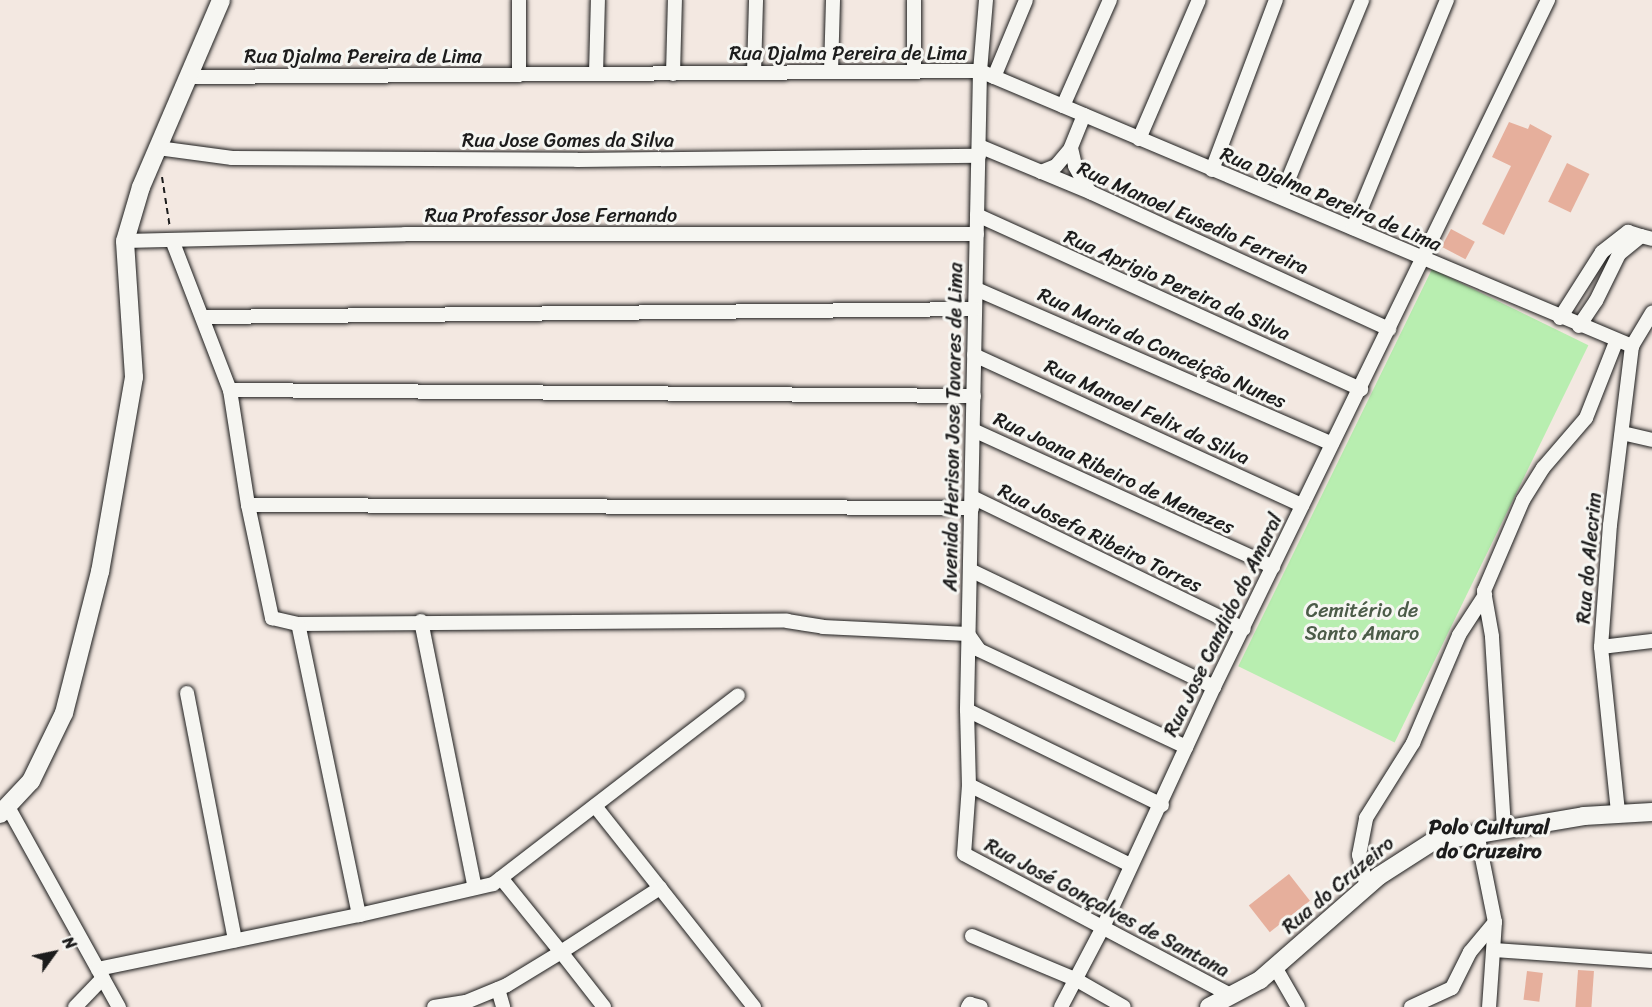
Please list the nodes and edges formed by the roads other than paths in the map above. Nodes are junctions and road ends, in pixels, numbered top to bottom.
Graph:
1 (221, 0) edge
2 (519, 0) edge
3 (598, 0) edge
4 (675, 0) edge
5 (756, 0) edge
6 (833, 0) edge
7 (914, 0) edge
8 (986, 0) edge
9 (1026, 0) edge
10 (1110, 0) edge
11 (1199, 0) edge
12 (1276, 0) edge
13 (1362, 0) edge
14 (1446, 0) edge
15 (1548, 0) edge
16 (831, 72) junction
17 (914, 72) junction
18 (754, 73) junction
19 (596, 74) junction
20 (673, 74) junction
21 (987, 74) junction
22 (519, 75) junction
23 (189, 77) junction
24 (1063, 106) junction
25 (1084, 115) junction
26 (1139, 139) junction
27 (158, 148) junction
28 (1071, 148) junction
29 (979, 151) junction
30 (1212, 170) junction
31 (1041, 172) junction
32 (1089, 191) junction
33 (1281, 197) junction
34 (977, 215) junction
35 (1353, 228) junction
36 (977, 234) junction
37 (1646, 238) edge
38 (172, 240) junction
39 (125, 241) junction
40 (1423, 260) junction
41 (976, 289) junction
42 (975, 309) junction
43 (1651, 315) edge
44 (203, 317) junction
45 (1560, 318) junction
46 (1579, 326) junction
47 (1389, 328) junction
48 (1616, 342) junction
49 (1632, 346) junction
50 (974, 355) junction
51 (1361, 389) junction
52 (230, 390) junction
53 (974, 396) junction
54 (973, 430) junction
55 (1622, 433) junction
56 (1652, 440) edge
57 (1332, 444) junction
58 (972, 503) junction
59 (248, 505) junction
60 (1302, 505) junction
61 (1273, 567) junction
62 (970, 570) junction
63 (1485, 595) junction
64 (421, 621) junction
65 (298, 624) junction
66 (1244, 629) junction
67 (968, 634) junction
68 (1652, 640) edge
69 (1601, 647) junction
70 (1214, 687) junction
71 (187, 693) dead end
72 (738, 696) dead end
73 (966, 710) junction
74 (1185, 747) junction
75 (969, 785) junction
76 (1162, 805) junction
77 (595, 806) junction
78 (4, 811) edge
79 (1618, 812) junction
80 (1652, 812) edge
81 (1504, 828) junction
82 (1477, 833) junction
83 (964, 854) joint
84 (1130, 865) junction
85 (501, 878) junction
86 (1367, 887) junction
87 (475, 888) junction
88 (660, 888) junction
89 (359, 915) junction
90 (1495, 922) junction
91 (1104, 925) junction
92 (972, 936) dead end
93 (235, 940) junction
94 (1494, 950) junction
95 (561, 952) junction
96 (1652, 961) edge
97 (1275, 967) junction
98 (100, 973) junction
99 (1076, 979) junction
100 (498, 989) junction
101 (1232, 996) junction
102 (75, 1007) edge
103 (119, 1007) edge
104 (434, 1007) edge
105 (503, 1007) edge
106 (604, 1007) edge
107 (754, 1007) edge
108 (1061, 1007) edge
109 (1124, 1007) edge
110 (1209, 1007) edge
111 (1298, 1007) edge
112 (1411, 1007) edge
113 (1489, 1007) edge

1 - 23 main road
2 - 22 street
3 - 19 street
4 - 20 street
5 - 18 street
6 - 16 street
7 - 17 street
8 - 21 street, Avenida Herison Jose Tavares de Lima
9 - 21 street
10 - 24 street
11 - 26 street
12 - 30 street
13 - 33 street
14 - 35 street
15 - 40 street, Rua Jose Candido do Amaral
16 - 17 street, Rua Djalma Pereira de Lima
16 - 18 street, Rua Djalma Pereira de Lima
17 - 21 street, Rua Djalma Pereira de Lima
18 - 20 street, Rua Djalma Pereira de Lima
19 - 20 street, Rua Djalma Pereira de Lima
19 - 22 street, Rua Djalma Pereira de Lima
21 - 24 street, Rua Djalma Pereira de Lima
21 - 29 street, Avenida Herison Jose Tavares de Lima
22 - 23 street, Rua Djalma Pereira de Lima
23 - 27 main road
24 - 25 street, Rua Djalma Pereira de Lima
25 - 26 street, Rua Djalma Pereira de Lima
25 - 28 street
26 - 30 street, Rua Djalma Pereira de Lima
27 - 29 street, Rua Jose Gomes da Silva
27 - 39 main road
28 - 31 street
28 - 32 street
29 - 31 street, Rua Manoel Eusedio Ferreira
29 - 34 street, Avenida Herison Jose Tavares de Lima
30 - 33 street, Rua Djalma Pereira de Lima
31 - 32 street, Rua Manoel Eusedio Ferreira
32 - 47 street, Rua Manoel Eusedio Ferreira
33 - 35 street, Rua Djalma Pereira de Lima
34 - 36 street, Avenida Herison Jose Tavares de Lima
34 - 51 street, Rua Aprigio Pereira da Silva
35 - 40 street, Rua Djalma Pereira de Lima
36 - 38 street, Rua Professor Jose Fernando
36 - 41 street, Avenida Herison Jose Tavares de Lima
37 - 45 street
37 - 46 street
38 - 39 street, Rua Professor Jose Fernando
38 - 44 street
39 - 78 main road
40 - 45 street, Rua Djalma Pereira de Lima
40 - 47 street, Rua Jose Candido do Amaral
41 - 42 street, Avenida Herison Jose Tavares de Lima
41 - 57 street, Rua Maria da Conceição Nunes
42 - 44 street
42 - 50 street, Avenida Herison Jose Tavares de Lima
43 - 49 street, Rua do Alecrim
44 - 52 street
45 - 46 street, Rua Djalma Pereira de Lima
46 - 48 street, Rua Djalma Pereira de Lima
47 - 51 street, Rua Jose Candido do Amaral
48 - 49 street, Rua Djalma Pereira de Lima
48 - 63 street
49 - 55 street, Rua do Alecrim
50 - 53 street, Avenida Herison Jose Tavares de Lima
50 - 60 street, Rua Manoel Felix da Silva
51 - 57 street, Rua Jose Candido do Amaral
52 - 53 street
52 - 59 street
53 - 54 street, Avenida Herison Jose Tavares de Lima
54 - 58 street, Avenida Herison Jose Tavares de Lima
54 - 61 street, Rua Joana Ribeiro de Menezes
55 - 56 street
55 - 69 street, Rua do Alecrim
57 - 60 street, Rua Jose Candido do Amaral
58 - 59 street
58 - 62 street, Avenida Herison Jose Tavares de Lima
58 - 66 street, Rua Josefa Ribeiro Torres
59 - 65 street
60 - 61 street, Rua Jose Candido do Amaral
61 - 66 street, Rua Jose Candido do Amaral
62 - 67 street, Avenida Herison Jose Tavares de Lima
62 - 70 street
63 - 81 street
63 - 86 street
64 - 65 street
64 - 67 street
64 - 87 street
65 - 89 street
66 - 70 street, Rua Jose Candido do Amaral
67 - 73 street, Avenida Herison Jose Tavares de Lima
67 - 74 street
68 - 69 street
69 - 79 street, Rua do Alecrim
70 - 74 street, Rua Jose Candido do Amaral
71 - 93 street
72 - 77 street
73 - 75 street, Avenida Herison Jose Tavares de Lima
73 - 76 street
74 - 76 street, Rua Jose Candido do Amaral
75 - 83 street, Avenida Herison Jose Tavares de Lima
75 - 84 street
76 - 84 street, Rua Jose Candido do Amaral
77 - 85 street
77 - 88 street
78 - 98 street
79 - 80 main road, Rua do Cruzeiro
79 - 81 main road, Rua do Cruzeiro
81 - 82 main road, Rua do Cruzeiro
82 - 86 main road, Rua do Cruzeiro
82 - 90 street
83 - 91 street, Rua José Gonçalves de Santana
84 - 91 street, Rua Jose Candido do Amaral
85 - 87 street
85 - 95 street
86 - 97 main road, Rua do Cruzeiro
87 - 89 street
88 - 95 street
88 - 107 street
89 - 93 street
90 - 94 street
90 - 112 street
91 - 99 street, Rua Jose Candido do Amaral
91 - 101 street, Rua José Gonçalves de Santana
92 - 99 street
93 - 98 street
94 - 96 street
94 - 113 street
95 - 100 street
95 - 106 street
97 - 101 main road, Rua do Cruzeiro
97 - 111 street
98 - 102 street
98 - 103 street
99 - 108 street, Rua Jose Candido do Amaral
99 - 109 street
100 - 104 street
100 - 105 street
101 - 110 main road, Rua do Cruzeiro

